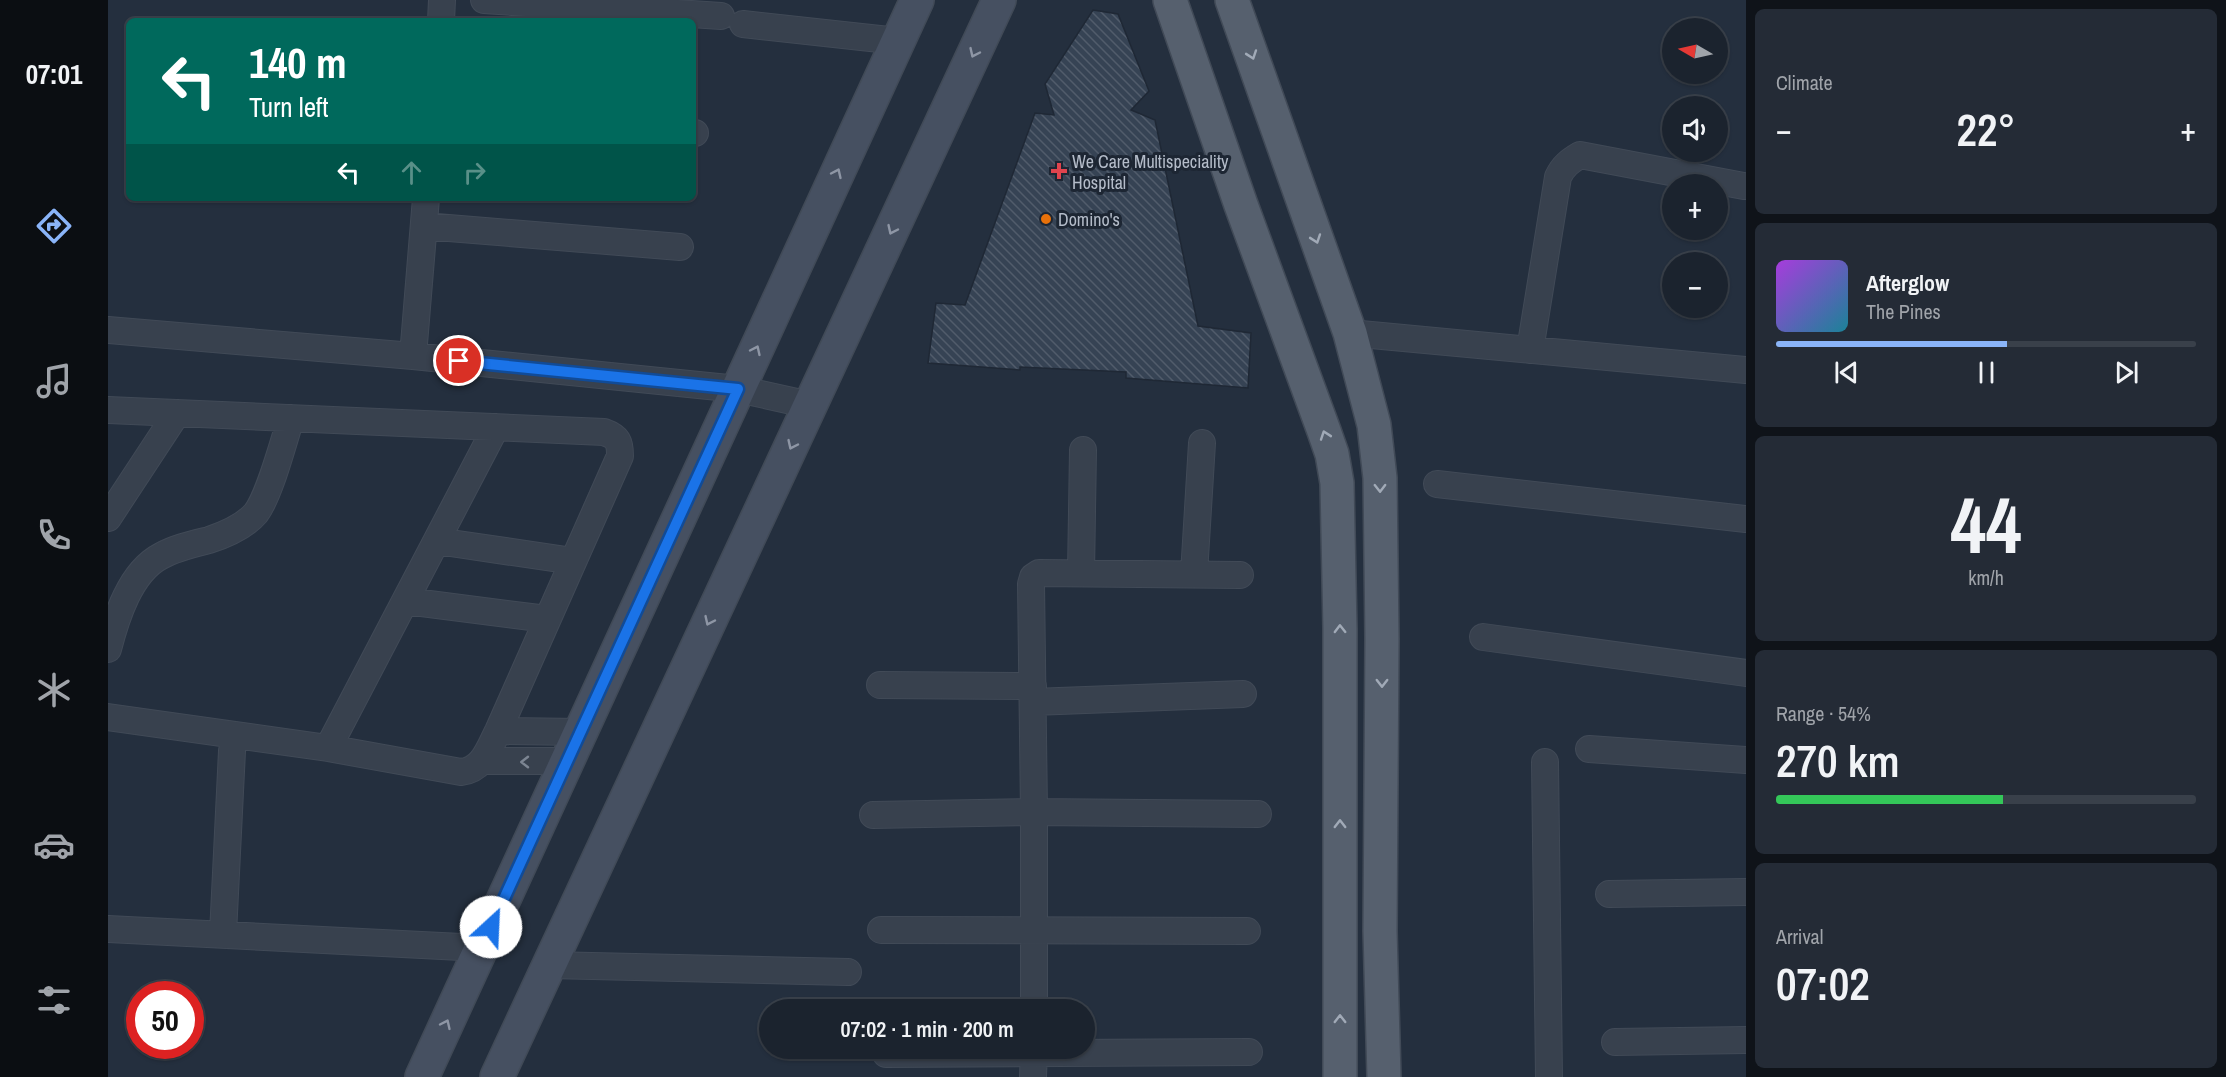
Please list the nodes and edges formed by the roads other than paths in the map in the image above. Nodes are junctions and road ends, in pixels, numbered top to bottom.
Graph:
1 (442, 0) edge
2 (484, 0) edge
3 (917, 0) edge
4 (999, 0) edge
5 (1170, 0) edge
6 (1232, 0) edge
7 (441, 18) edge
8 (898, 40) junction
9 (1744, 186) dead end
10 (426, 201) edge
11 (424, 226) junction
12 (680, 247) dead end
13 (108, 330) edge
14 (1350, 333) junction
15 (1530, 350) junction
16 (413, 356) junction
17 (1746, 370) edge
18 (738, 389) junction
19 (810, 405) junction
20 (108, 410) edge
21 (177, 413) junction
22 (291, 418) junction
23 (496, 428) junction
24 (1202, 443) dead end
25 (1083, 450) dead end
26 (1437, 484) dead end
27 (108, 518) edge
28 (1746, 519) edge
29 (437, 541) junction
30 (573, 561) junction
31 (1081, 573) junction
32 (1194, 574) junction
33 (1240, 575) dead end
34 (406, 601) junction
35 (547, 619) junction
36 (1483, 637) dead end
37 (108, 649) edge
38 (1746, 673) edge
39 (880, 685) dead end
40 (1033, 694) junction
41 (1243, 694) dead end
42 (108, 717) edge
43 (498, 731) junction
44 (580, 732) junction
45 (328, 748) junction
46 (1589, 749) dead end
47 (232, 750) dead end
48 (1746, 760) edge
49 (482, 761) junction
50 (567, 761) junction
51 (1545, 762) dead end
52 (1034, 812) junction
53 (1258, 814) dead end
54 (873, 815) dead end
55 (1746, 892) edge
56 (1609, 894) dead end
57 (108, 929) edge
58 (881, 930) dead end
59 (1247, 931) dead end
60 (1034, 932) junction
61 (223, 934) junction
62 (481, 948) junction
63 (549, 965) junction
64 (848, 972) dead end
65 (1034, 999) edge
66 (1746, 1040) edge
67 (1615, 1042) dead end
68 (1250, 1052) dead end
69 (1095, 1057) edge
70 (422, 1077) edge
71 (497, 1077) edge
72 (1340, 1077) edge
73 (1384, 1077) edge
74 (1549, 1077) edge

1 - 7 street
2 - 8 street
3 - 8 main road
4 -> 19 main road
72 -> 5 main road
6 -> 14 main road
18 -> 8 main road
9 - 15 street
10 - 11 street
11 - 12 street
11 - 16 street
13 - 16 street
14 - 15 street
14 -> 73 main road
15 - 17 street
16 - 18 street
18 - 19 street
18 - 44 main road
19 -> 63 main road
20 - 21 street
21 - 22 street
21 - 27 street
22 - 23 street
22 - 37 street
23 - 29 street
23 - 30 street
24 - 32 street
25 - 31 street
26 - 28 street
29 - 30 street
29 - 34 street
30 - 35 street
31 - 32 street
31 - 40 street
32 - 33 street
34 - 35 street
34 - 45 street
35 - 43 street
36 - 38 street
39 - 40 street
40 - 41 street
40 - 52 street
42 - 45 street
43 - 44 street
43 - 49 street
44 - 50 main road
45 - 49 street
46 - 48 street
47 - 61 street
50 -> 49 street
50 - 62 main road
51 - 74 street
52 - 53 street
52 - 54 street
52 - 60 street
55 - 56 street
57 - 61 street
58 - 60 street
59 - 60 street
60 - 65 street
61 - 62 street
70 -> 62 main road
63 - 64 street
63 - 71 main road
66 - 67 street
68 - 69 street

